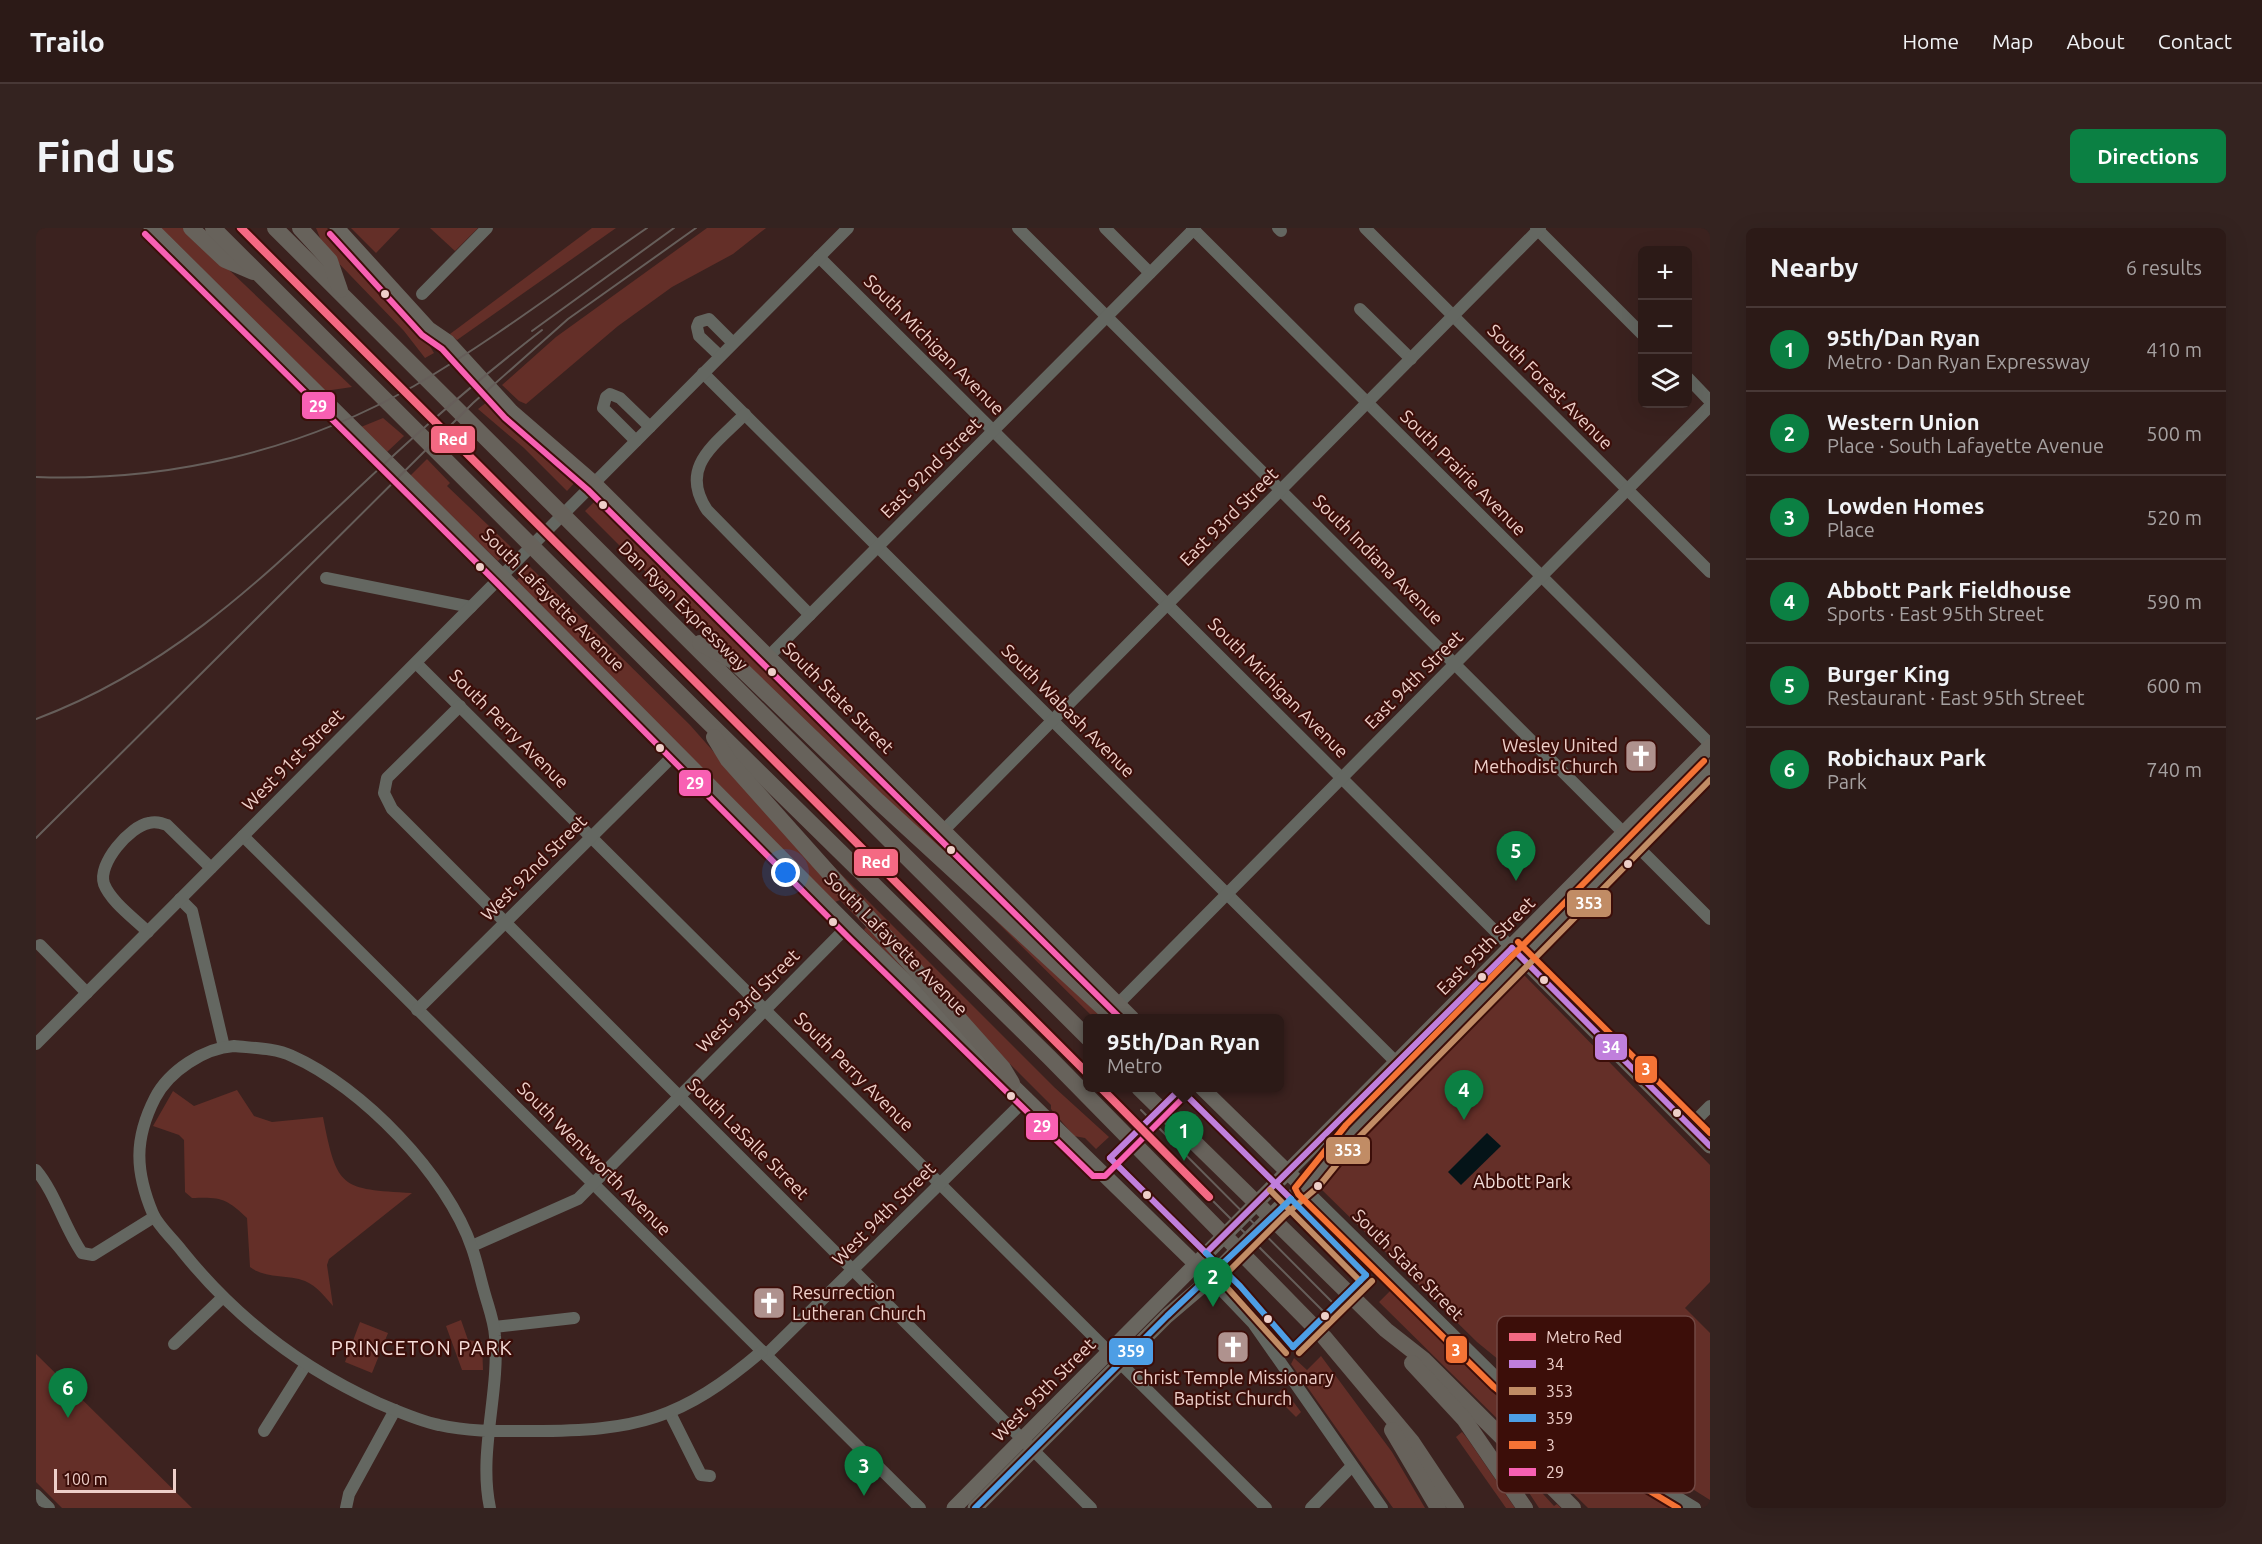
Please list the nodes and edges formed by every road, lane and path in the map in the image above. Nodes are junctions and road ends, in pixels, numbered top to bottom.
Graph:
1 (151, 228) edge
2 (191, 228) edge
3 (213, 228) edge
4 (275, 228) edge
5 (300, 228) edge
6 (337, 228) edge
7 (487, 228) edge
8 (848, 228) edge
9 (1018, 228) edge
10 (1105, 228) edge
11 (1193, 228) edge
12 (1365, 228) edge
13 (1538, 229) edge
14 (819, 257) junction
15 (1150, 273) junction
16 (263, 277) junction
17 (422, 294) dead end
18 (343, 296) junction
19 (1360, 309) dead end
20 (1107, 316) junction
21 (1453, 316) junction
22 (1638, 330) edge
23 (733, 343) junction
24 (720, 356) junction
25 (1411, 359) junction
26 (703, 373) junction
27 (1692, 382) edge
28 (1710, 401) edge
29 (1367, 403) junction
30 (1710, 406) edge
31 (745, 414) junction
32 (650, 427) junction
33 (993, 431) junction
34 (636, 441) junction
35 (594, 483) junction
36 (1281, 489) junction
37 (1627, 490) junction
38 (878, 547) junction
39 (1710, 572) edge
40 (502, 576) junction
41 (1541, 576) junction
42 (326, 578) dead end
43 (1167, 605) junction
44 (471, 607) junction
45 (810, 615) junction
46 (683, 634) junction
47 (769, 656) junction
48 (416, 663) junction
49 (1456, 663) junction
50 (460, 706) junction
51 (701, 715) junction
52 (1052, 721) junction
53 (1710, 745) edge
54 (677, 752) junction
55 (1710, 767) edge
56 (1341, 779) junction
57 (943, 831) junction
58 (243, 836) junction
59 (592, 836) junction
60 (1630, 838) junction
61 (211, 868) junction
62 (1226, 895) junction
63 (180, 899) junction
64 (1710, 919) edge
65 (505, 922) junction
66 (849, 925) junction
67 (148, 932) junction
68 (40, 945) dead end
69 (1517, 953) junction
70 (87, 993) junction
71 (766, 1009) junction
72 (417, 1010) junction
73 (1116, 1011) edge
74 (1083, 1033) edge
75 (36, 1044) edge
76 (224, 1047) junction
77 (1403, 1069) junction
78 (1012, 1083) junction
79 (1083, 1091) edge
80 (1084, 1092) edge
81 (1143, 1092) edge
82 (1206, 1092) edge
83 (680, 1096) junction
84 (1027, 1098) junction
85 (1710, 1106) edge
86 (1690, 1126) junction
87 (1710, 1146) edge
88 (36, 1170) edge
89 (1288, 1172) junction
90 (940, 1183) junction
91 (593, 1184) junction
92 (1304, 1188) junction
93 (154, 1216) junction
94 (472, 1246) junction
95 (1195, 1265) junction
96 (853, 1269) junction
97 (1210, 1278) junction
98 (222, 1298) junction
99 (574, 1318) dead end
100 (494, 1328) junction
101 (1386, 1330) junction
102 (174, 1344) dead end
103 (764, 1353) junction
104 (1115, 1357) junction
105 (305, 1366) junction
106 (1497, 1378) edge
107 (1373, 1398) junction
108 (395, 1410) junction
109 (670, 1413) junction
110 (264, 1431) dead end
111 (490, 1431) junction
112 (1497, 1433) edge
113 (1028, 1444) junction
114 (1352, 1466) junction
115 (1497, 1467) edge
116 (710, 1476) dead end
117 (1515, 1493) edge
118 (1558, 1493) edge
119 (1670, 1493) edge
120 (36, 1495) edge
121 (49, 1508) edge
122 (346, 1508) edge
123 (490, 1508) edge
124 (920, 1508) edge
125 (954, 1508) edge
126 (975, 1508) edge
127 (1091, 1508) edge
128 (1266, 1508) edge
129 (1311, 1508) edge
130 (1382, 1508) edge
131 (1438, 1508) edge
132 (1456, 1508) edge
133 (1525, 1508) edge
134 (1573, 1508) edge
135 (1695, 1508) edge

1 - 40 main road, South Lafayette Avenue
2 - 16 highway
3 - 16 highway
4 - 18 highway, Dan Ryan Expressway
5 - 18 highway
6 - 35 main road, South State Street
7 - 17 street
8 - 14 street, West 91st Street
9 - 20 street, South Indiana Avenue
10 - 15 street
11 - 15 street, East 92nd Street
11 - 29 street, South Prairie Avenue
12 - 21 street, South Forest Avenue
13 - 21 street, East 93rd Street
13 - 22 street
14 - 23 street, West 91st Street
14 - 33 street, South Michigan Avenue
15 - 20 street, East 92nd Street
16 - 51 highway
18 - 46 highway, Dan Ryan Expressway
19 - 25 street
20 - 33 street, East 92nd Street
20 - 36 street, South Indiana Avenue
21 - 25 street, East 93rd Street
21 - 37 street, South Forest Avenue
23 - 24 street, West 91st Street
23 - 24 street
24 - 26 street, West 91st Street
25 - 29 street, East 93rd Street
26 - 31 street, South Wabash Avenue
26 - 32 street, West 91st Street
27 - 28 street
29 - 36 street, East 93rd Street
29 - 41 street, South Prairie Avenue
30 - 37 street, East 94th Street
31 - 38 street, South Wabash Avenue
31 - 45 street
32 - 34 street, West 91st Street
32 - 34 street
33 - 38 street, East 92nd Street
33 - 43 street, South Michigan Avenue
34 - 35 street, West 91st Street
35 - 40 street, West 91st Street
35 - 47 main road, South State Street
36 - 43 street, East 93rd Street
36 - 49 street, South Indiana Avenue
37 - 39 street, South Forest Avenue
37 - 41 street, East 94th Street
38 - 45 street, East 92nd Street
38 - 52 street, South Wabash Avenue
40 - 44 street, West 91st Street
40 - 54 main road, South Lafayette Avenue
41 - 49 street, East 94th Street
41 - 53 street, South Prairie Avenue
42 - 44 street
43 - 52 street, East 93rd Street
43 - 56 street, South Michigan Avenue
44 - 48 street, West 91st Street
45 - 47 street, East 92nd Street
46 - 73 highway
46 - 74 highway, Dan Ryan Expressway
47 - 57 main road, South State Street
48 - 50 street, South Perry Avenue
48 - 58 street, West 91st Street
49 - 56 street, East 94th Street
49 - 60 street, South Indiana Avenue
50 - 59 street, South Perry Avenue
50 - 65 street, South LaSalle Street
51 - 78 highway
51 - 79 highway
52 - 57 street, East 93rd Street
52 - 62 street, South Wabash Avenue
53 - 60 main road, East 95th Street
54 - 59 street, West 92nd Street
54 - 66 main road, South Lafayette Avenue
55 - 60 main road, East 95th Street
56 - 62 street, East 94th Street
56 - 69 street, South Michigan Avenue
57 - 73 main road, South State Street
58 - 61 street, West 91st Street
58 - 72 street, South Wentworth Avenue
59 - 65 street, West 92nd Street
59 - 71 street, South Perry Avenue
60 - 64 street, South Indiana Avenue
60 - 69 main road, East 95th Street
61 - 63 street, West 91st Street
61 - 67 street
62 - 73 street, East 94th Street
62 - 77 street, South Wabash Avenue
63 - 67 street, West 91st Street
63 - 76 street
65 - 72 street, West 92nd Street
65 - 83 street, South LaSalle Street
66 - 71 street, West 93rd Street
66 - 78 main road, South Lafayette Avenue
67 - 70 street, West 91st Street
68 - 70 street
69 - 77 main road, East 95th Street
69 - 86 main road, South Michigan Avenue
70 - 75 street, West 91st Street
71 - 83 street, West 93rd Street
71 - 90 street, South Perry Avenue
72 - 91 street, South Wentworth Avenue
76 - 93 street
76 - 94 street
77 - 89 main road, East 95th Street
77 - 92 main road, East 95th Street
78 - 84 main road, South Lafayette Avenue
80 - 107 highway
81 - 101 highway
82 - 89 main road, South State Street
83 - 91 street, West 93rd Street
83 - 96 street, South LaSalle Street
84 - 90 street, West 94th Street
84 - 95 main road, South Lafayette Avenue
85 - 86 street
86 - 87 main road, South Michigan Avenue
88 - 93 street
89 - 92 main road, South State Street
89 - 95 main road, West 95th Street
90 - 96 street, West 94th Street
90 - 104 street, South Perry Avenue
91 - 94 street, West 93rd Street
91 - 103 street, South Wentworth Avenue
92 - 97 main road, West 95th Street
92 - 106 street, South State Street
93 - 98 street, West 94th Street
94 - 100 street
95 - 97 main road, South Lafayette Avenue
95 - 104 main road, West 95th Street
96 - 103 street, West 94th Street
96 - 113 street, South LaSalle Street
97 - 104 main road, West 95th Street
97 - 114 street, South Lafayette Avenue
98 - 102 street
98 - 105 street, West 94th Street
99 - 100 street
100 - 111 street
101 - 112 highway
101 - 115 highway
103 - 109 street, West 94th Street
103 - 124 street, South Wentworth Avenue
104 - 113 main road, West 95th Street
104 - 128 street, South Perry Avenue
105 - 108 street, West 94th Street
105 - 110 street
107 - 131 highway
107 - 132 highway
108 - 111 street, West 94th Street
108 - 122 street
109 - 111 street, West 94th Street
109 - 116 street
111 - 123 street
113 - 125 main road, West 95th Street
113 - 126 main road, West 95th Street
113 - 127 street, South LaSalle Street
114 - 129 street
114 - 130 street, South Lafayette Avenue
117 - 133 highway
118 - 134 highway
119 - 135 street, South State Street
120 - 121 street

